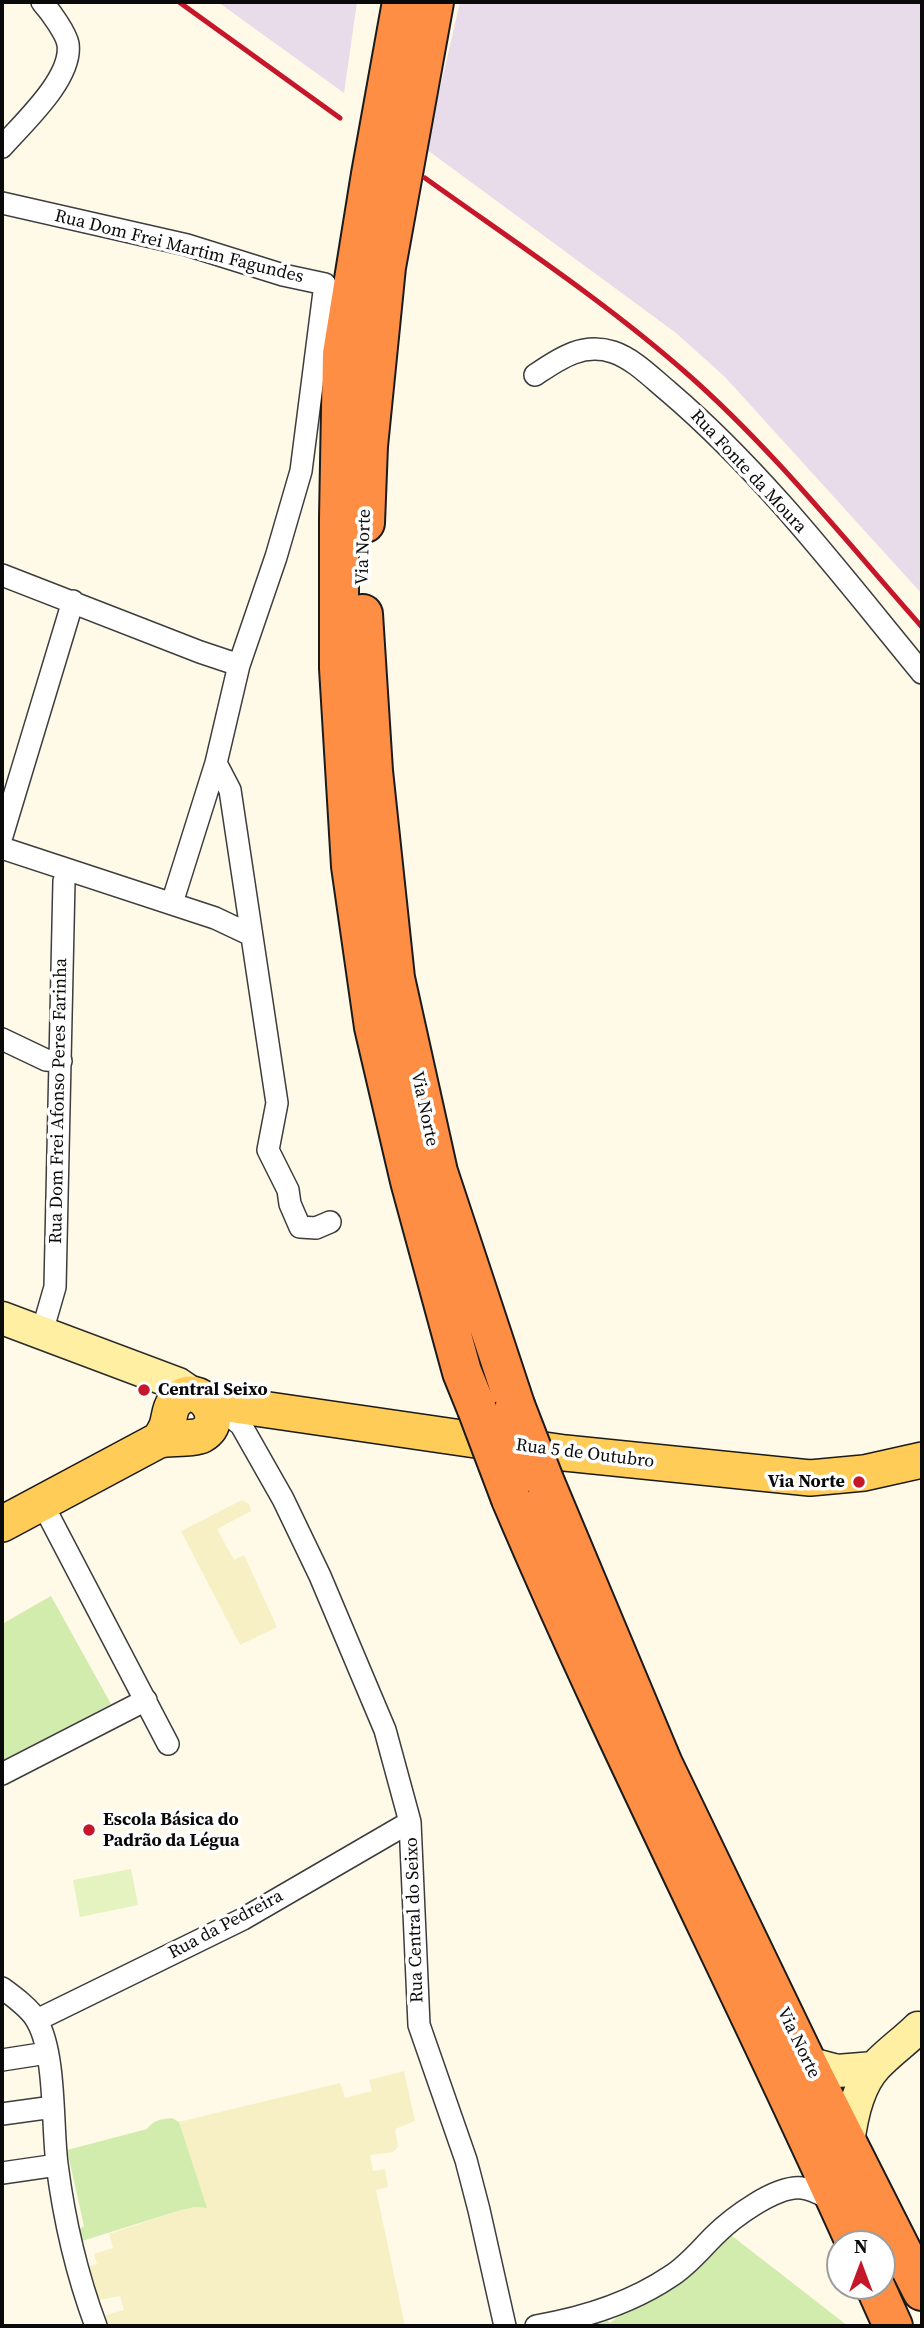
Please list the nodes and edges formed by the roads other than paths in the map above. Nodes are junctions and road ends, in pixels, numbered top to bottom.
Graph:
1 (42, 2) edge
2 (402, 2) edge
3 (434, 2) edge
4 (2, 147) edge
5 (2, 203) edge
6 (535, 375) dead end
7 (2, 575) edge
8 (73, 601) junction
9 (239, 665) junction
10 (922, 673) edge
11 (216, 764) junction
12 (2, 836) edge
13 (2, 848) edge
14 (68, 870) junction
15 (173, 903) junction
16 (251, 935) junction
17 (2, 1039) edge
18 (61, 1061) junction
19 (330, 1222) dead end
20 (2, 1318) edge
21 (41, 1332) junction
22 (194, 1412) junction
23 (922, 1460) edge
24 (42, 1503) junction
25 (2, 1524) edge
26 (146, 1700) junction
27 (168, 1744) dead end
28 (2, 1774) edge
29 (410, 1822) junction
30 (2, 1988) edge
31 (37, 2020) junction
32 (921, 2028) edge
33 (47, 2053) junction
34 (2, 2060) edge
35 (807, 2063) junction
36 (874, 2068) junction
37 (53, 2107) junction
38 (2, 2114) edge
39 (848, 2144) junction
40 (57, 2165) junction
41 (2, 2173) edge
42 (832, 2200) junction
43 (848, 2230) edge
44 (922, 2291) edge
45 (881, 2300) edge
46 (96, 2326) edge
47 (505, 2326) edge
48 (536, 2326) edge
49 (893, 2326) edge

1 - 4 street
2 - 42 highway, Via Norte, bridge
3 - 35 highway, Via Norte, bridge
5 - 9 street, Rua Dom Frei Martim Fagundes
6 - 10 street, Rua Fonte da Moura
7 - 8 street
8 - 9 street
8 - 12 street
9 - 11 street, Rua Dom Frei Martim Fagundes
11 - 15 street, Rua Dom Frei Martim Fagundes
11 - 16 street
13 - 14 street
14 - 15 street
14 - 18 street, Rua Dom Frei Afonso Peres Farinha
15 - 16 street
16 - 19 street
17 - 18 street
18 - 21 street, Rua Dom Frei Afonso Peres Farinha
20 - 21 street
21 - 22 street
22 - 23 main road, Rua 5 de Outubro
22 - 24 main road
22 - 29 street, Rua Central do Seixo
24 - 25 main road
24 - 26 street
26 - 27 street
26 - 28 street
29 - 31 street, Rua da Pedreira
29 - 47 street, Rua Central do Seixo
30 - 31 street
31 - 33 street
32 - 36 street
33 - 34 street
33 - 37 street
35 - 36 street
35 - 39 highway, Via Norte
36 - 39 street
37 - 38 street
37 - 40 street
39 - 44 highway, Via Norte
40 - 41 street
40 - 46 street
42 - 43 highway, Via Norte
42 - 48 street
45 - 49 highway

